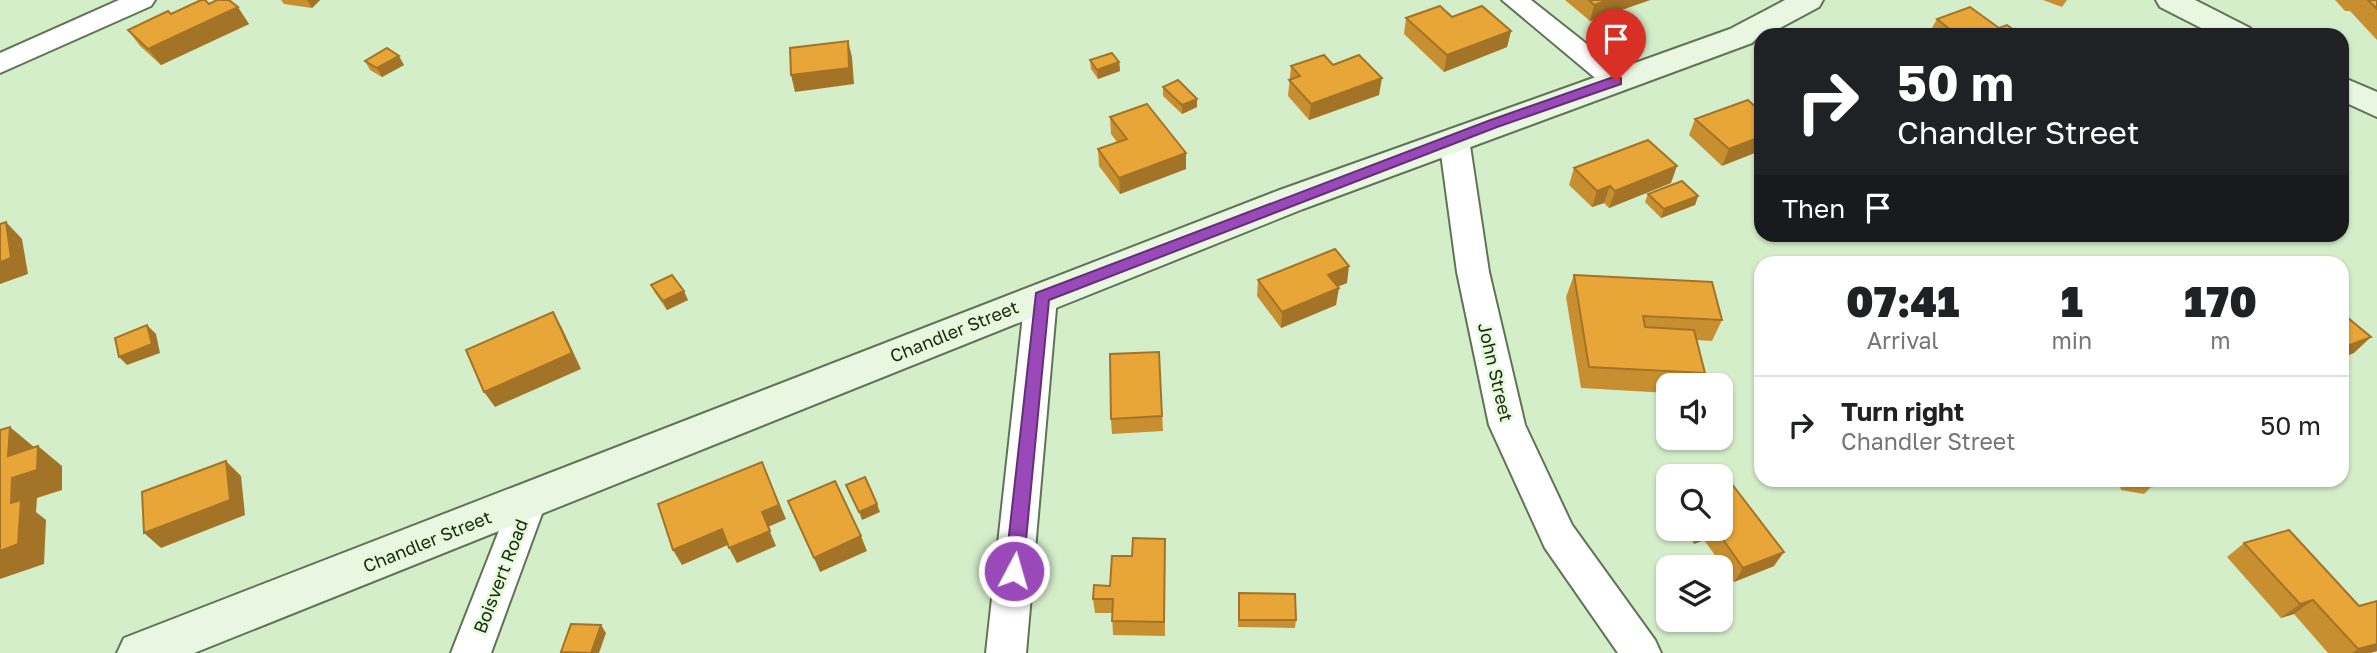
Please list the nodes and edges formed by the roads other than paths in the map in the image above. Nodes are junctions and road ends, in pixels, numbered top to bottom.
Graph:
1 (142, 0) edge
2 (1515, 0) edge
3 (1808, 0) edge
4 (2171, 0) edge
5 (1756, 28) edge
6 (2225, 28) edge
7 (1754, 29) edge
8 (0, 64) edge
9 (1616, 81) junction
10 (2349, 92) edge
11 (2377, 106) edge
12 (1454, 139) junction
13 (1041, 297) junction
14 (530, 500) junction
15 (140, 653) edge
16 (471, 653) edge
17 (1006, 653) edge
18 (1641, 653) edge

1 - 8 street
2 - 9 street
3 - 5 main road, Chandler Street
4 - 6 main road
7 - 9 main road, Chandler Street
9 - 12 main road, Chandler Street
10 - 11 main road
12 - 13 main road, Chandler Street
12 - 18 street, John Street
13 - 14 main road, Chandler Street
13 - 17 street
14 - 15 main road, Chandler Street
14 - 16 street, Boisvert Road

